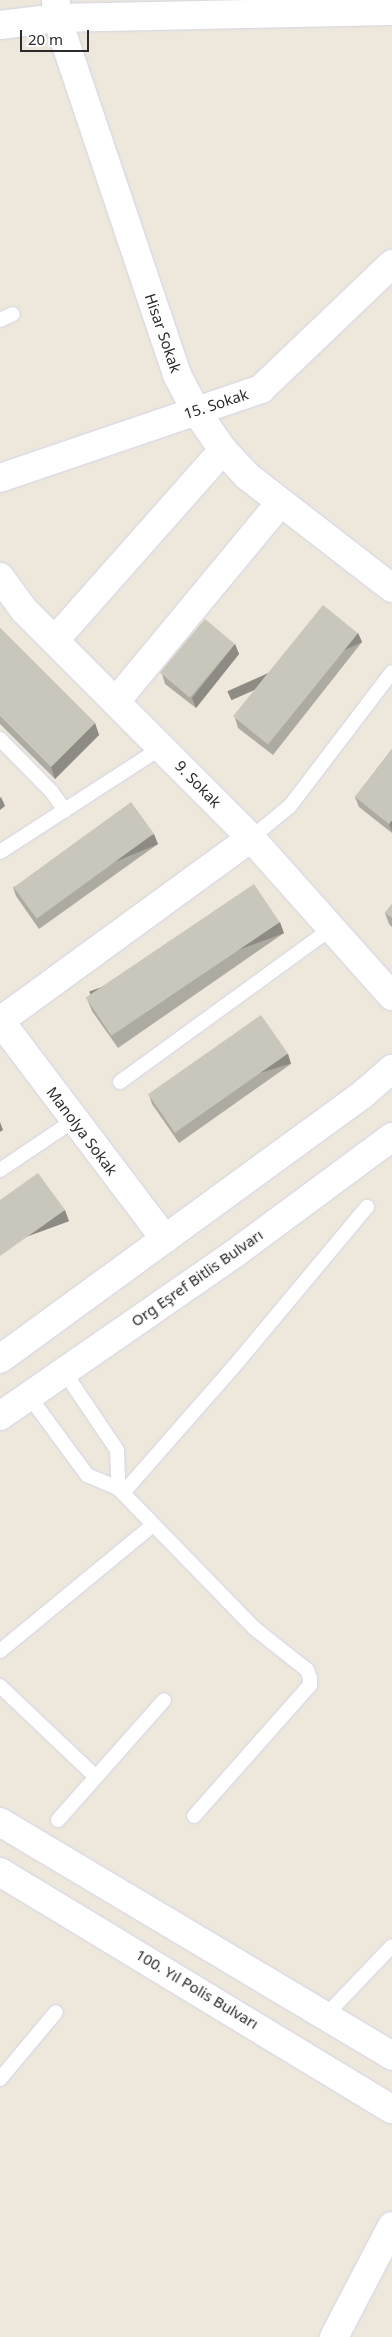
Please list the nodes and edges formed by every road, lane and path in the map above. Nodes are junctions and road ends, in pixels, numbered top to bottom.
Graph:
1 (56, 9) edge
2 (392, 11) edge
3 (0, 25) edge
4 (392, 264) edge
5 (13, 314) dead end
6 (0, 320) edge
7 (196, 411) junction
8 (223, 450) junction
9 (0, 478) edge
10 (281, 502) junction
11 (0, 577) edge
12 (392, 588) edge
13 (55, 640) junction
14 (392, 672) edge
15 (117, 700) junction
16 (0, 739) edge
17 (162, 747) junction
18 (65, 810) junction
19 (251, 838) junction
20 (0, 852) edge
21 (332, 928) junction
22 (392, 996) edge
23 (0, 1021) edge
24 (392, 1069) edge
25 (120, 1082) dead end
26 (73, 1120) junction
27 (392, 1137) edge
28 (0, 1170) edge
29 (367, 1206) dead end
30 (165, 1239) junction
31 (0, 1359) edge
32 (63, 1370) junction
33 (28, 1396) junction
34 (0, 1416) edge
35 (120, 1491) junction
36 (153, 1524) junction
37 (0, 1651) edge
38 (0, 1686) edge
39 (164, 1700) dead end
40 (96, 1777) junction
41 (194, 1816) dead end
42 (58, 1820) dead end
43 (0, 1822) edge
44 (0, 1872) edge
45 (392, 1946) edge
46 (56, 2012) dead end
47 (326, 2015) junction
48 (392, 2056) edge
49 (0, 2079) edge
50 (392, 2109) edge
51 (392, 2226) edge
52 (334, 2337) edge

1 - 2 street
1 - 3 street
1 - 7 street, Hisar Sokak
4 - 7 street, 15. Sokak
5 - 6 lane
7 - 8 street, Hisar Sokak
7 - 9 street, 15. Sokak
8 - 10 street, Hisar Sokak
8 - 13 street
10 - 12 street, Hisar Sokak
10 - 15 street
11 - 13 street, 9. Sokak
13 - 15 street, 9. Sokak
14 - 19 lane
15 - 17 street, 9. Sokak
16 - 18 lane
17 - 18 lane
17 - 19 street, 9. Sokak
18 - 20 lane
19 - 21 street, 9. Sokak
19 - 23 street
21 - 22 street, 9. Sokak
21 - 25 lane
23 - 26 street, Manolya Sokak
24 - 30 street
26 - 28 lane
26 - 30 street, Manolya Sokak
27 - 32 street, Org Eşref Bitlis Bulvarı
29 - 35 lane
30 - 31 street
32 - 33 street, Org Eşref Bitlis Bulvarı
32 - 35 lane
33 - 34 street, Org Eşref Bitlis Bulvarı
33 - 35 lane
35 - 36 lane
36 - 37 lane
36 - 41 lane
38 - 40 lane
39 - 40 lane
40 - 42 lane
43 - 47 street
44 - 50 street, 100. Yıl Polis Bulvarı
45 - 47 lane
46 - 49 lane
47 - 48 street
51 - 52 street

